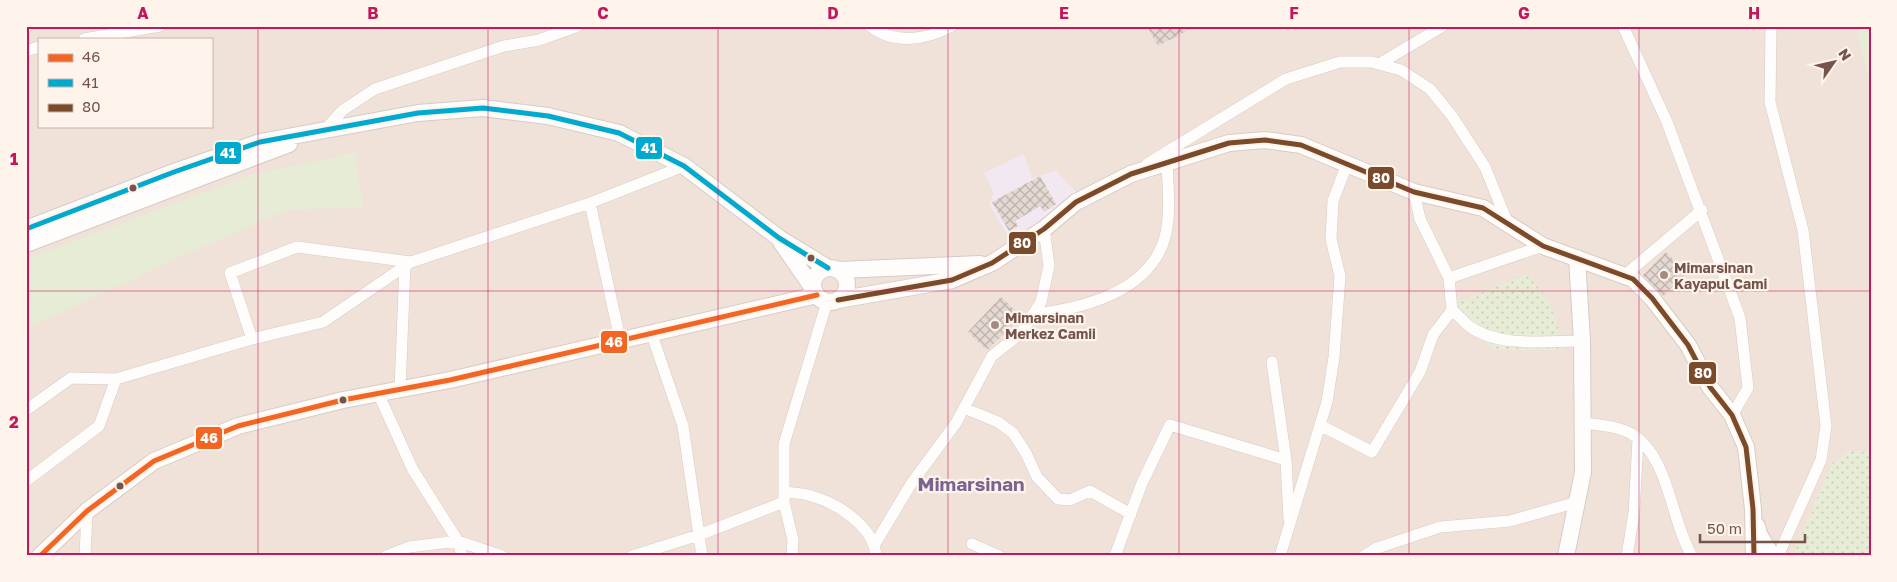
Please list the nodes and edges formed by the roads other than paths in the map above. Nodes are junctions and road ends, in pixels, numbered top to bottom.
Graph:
1 (160, 26) edge
2 (578, 26) edge
3 (870, 26) edge
4 (952, 26) edge
5 (1443, 26) edge
6 (1623, 26) edge
7 (1771, 26) edge
8 (146, 28) edge
9 (90, 38) edge
10 (1379, 64) junction
11 (324, 131) junction
12 (1166, 164) junction
13 (1347, 164) junction
14 (684, 166) junction
15 (1131, 174) junction
16 (1414, 192) junction
17 (590, 202) junction
18 (1702, 210) junction
19 (1508, 224) junction
20 (26, 229) edge
21 (1044, 229) junction
22 (779, 238) junction
23 (26, 244) edge
24 (1543, 246) junction
25 (1577, 258) junction
26 (992, 263) junction
27 (408, 264) junction
28 (834, 269) junction
29 (1624, 276) junction
30 (1448, 278) junction
31 (824, 297) junction
32 (1452, 310) junction
33 (1033, 314) junction
34 (651, 332) junction
35 (252, 339) junction
36 (620, 339) junction
37 (1582, 341) junction
38 (1272, 362) dead end
39 (116, 379) junction
40 (400, 389) junction
41 (378, 393) junction
42 (964, 408) junction
43 (26, 410) edge
44 (1732, 415) junction
45 (1584, 423) junction
46 (1320, 425) junction
47 (1638, 439) junction
48 (1286, 460) junction
49 (26, 481) edge
50 (784, 497) junction
51 (1577, 502) junction
52 (1753, 509) junction
53 (87, 511) junction
54 (1131, 514) junction
55 (1289, 527) junction
56 (699, 535) junction
57 (458, 540) junction
58 (972, 544) dead end
59 (875, 550) edge
60 (39, 556) edge
61 (85, 556) edge
62 (386, 556) edge
63 (462, 556) edge
64 (502, 556) edge
65 (632, 556) edge
66 (702, 556) edge
67 (792, 556) edge
68 (999, 556) edge
69 (1115, 556) edge
70 (1280, 556) edge
71 (1364, 556) edge
72 (1566, 556) edge
73 (1627, 556) edge
74 (1692, 556) edge
75 (1754, 556) edge
76 (1772, 556) edge
77 (1778, 556) edge

1 - 8 street
2 - 11 street
3 - 4 street
5 - 10 street
6 - 18 street
7 - 77 street
8 - 9 street
10 - 15 street
10 - 19 street
11 - 14 street
11 - 20 street
11 - 23 street
12 - 13 street
12 - 15 street
12 - 33 street
13 - 16 street
13 - 46 street
14 - 17 street
14 - 22 street
15 - 21 street
16 - 19 street
16 - 30 street
17 - 27 street
17 - 36 street
18 - 29 street
18 - 44 street
19 - 24 street
21 - 26 street
21 - 33 street
22 - 28 street
22 - 31 street
24 - 25 street
24 - 30 street
25 - 29 street
25 - 37 street
26 - 28 street
26 - 31 street
27 - 35 street
27 - 35 street
27 - 40 street
28 - 31 street
28 - 31 street
29 - 44 street
30 - 32 street
31 - 34 street
31 - 50 street
32 - 37 street
32 - 46 street
33 - 42 street
34 - 36 street
34 - 56 street
35 - 39 street
36 - 40 street
37 - 45 street
38 - 48 street
39 - 43 street
39 - 49 street
40 - 41 street
41 - 53 street
41 - 57 street
42 - 54 street
42 - 59 street
44 - 52 street
45 - 47 street
45 - 51 street
46 - 55 street
47 - 73 street
47 - 74 street
48 - 54 street
48 - 55 street
50 - 56 street
50 - 59 street
50 - 67 street
51 - 71 street
51 - 72 street
52 - 75 street
52 - 76 street
53 - 60 street
53 - 61 street
54 - 69 street
55 - 70 street
56 - 65 street
56 - 66 street
57 - 62 street
57 - 63 street
57 - 64 street
58 - 68 street

